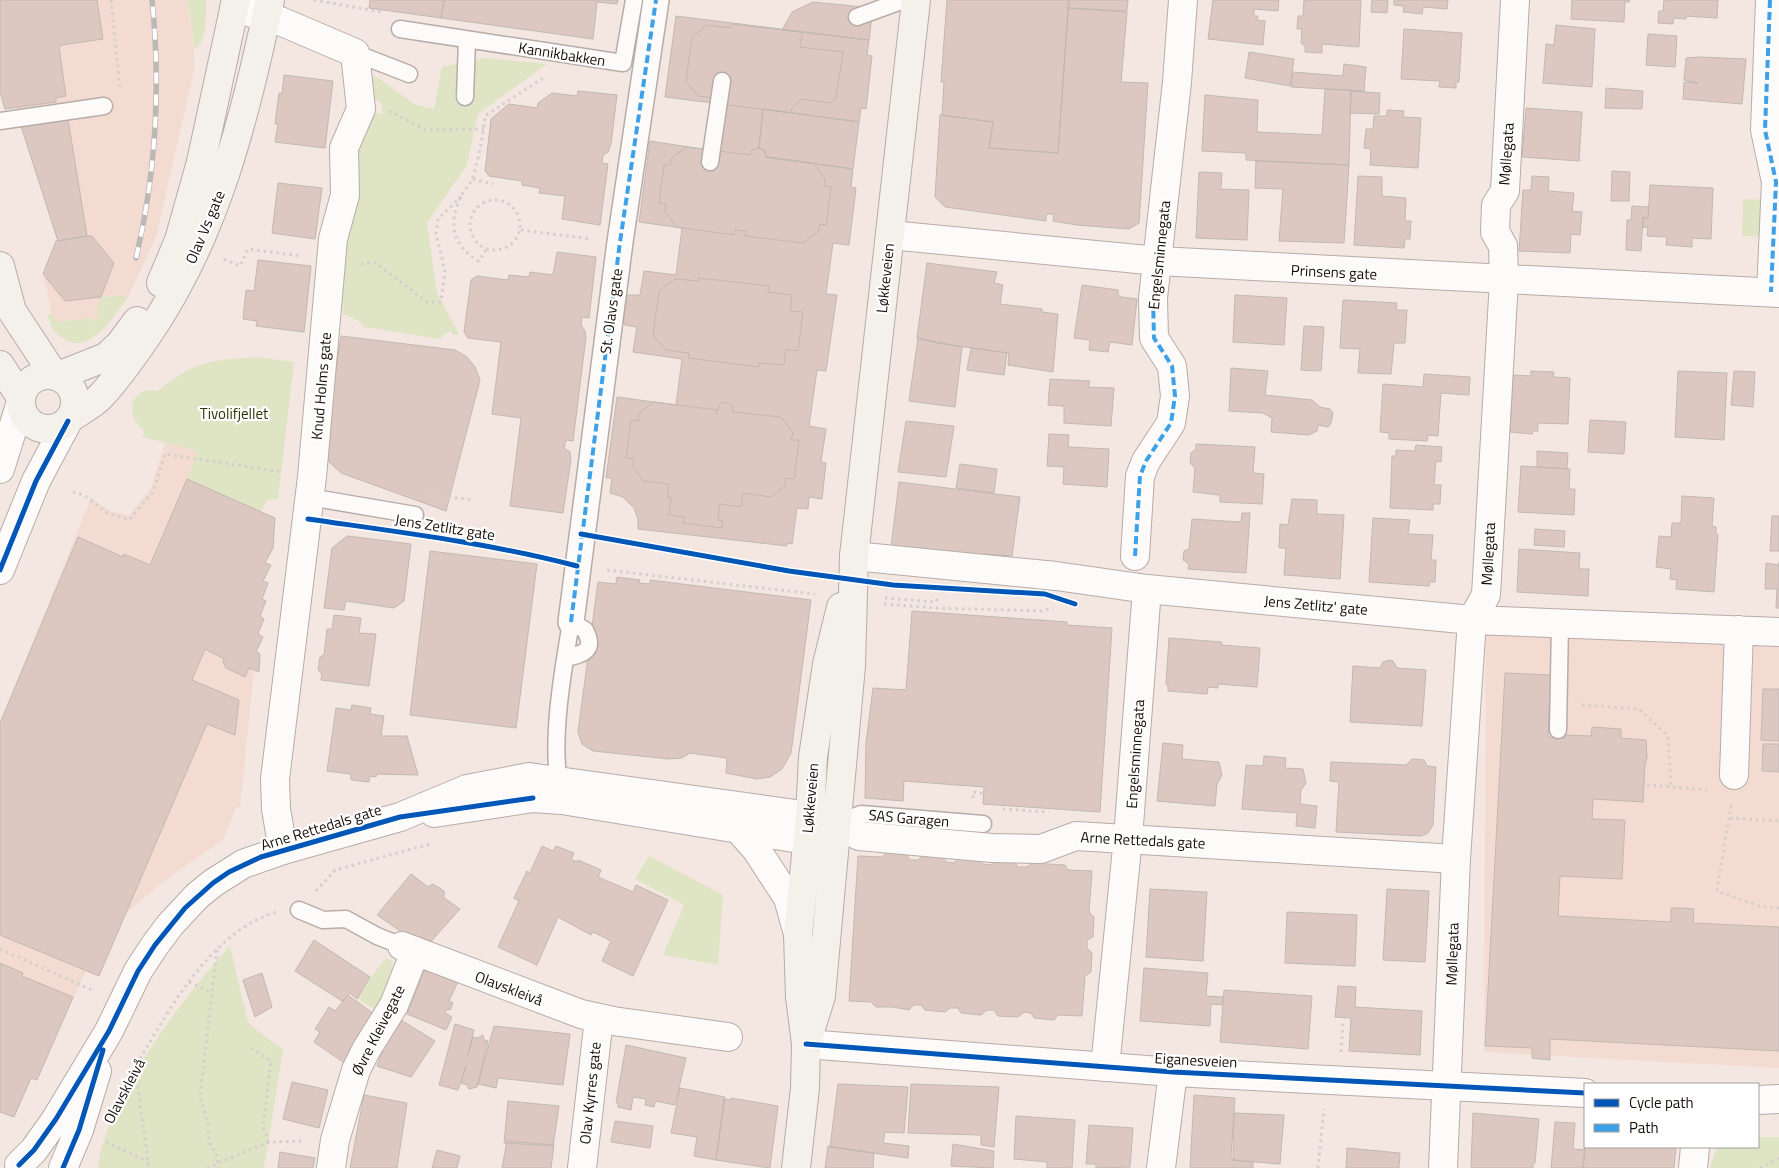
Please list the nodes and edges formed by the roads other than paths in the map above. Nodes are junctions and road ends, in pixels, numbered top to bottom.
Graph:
1 (634, 0) edge
2 (656, 0) edge
3 (904, 0) edge
4 (916, 0) edge
5 (1183, 0) edge
6 (1515, 0) edge
7 (1770, 0) edge
8 (235, 4) edge
9 (269, 8) edge
10 (857, 17) dead end
11 (400, 29) road end
12 (467, 40) junction
13 (355, 52) junction
14 (408, 74) dead end
15 (722, 81) dead end
16 (465, 97) dead end
17 (104, 106) road end
18 (0, 121) edge
19 (710, 162) dead end
20 (890, 235) junction
21 (1158, 261) junction
22 (0, 266) edge
23 (1504, 280) junction
24 (1775, 292) edge
25 (0, 365) edge
26 (56, 375) junction
27 (21, 400) junction
28 (69, 420) junction
29 (0, 469) edge
30 (311, 487) junction
31 (415, 515) dead end
32 (854, 556) junction
33 (1135, 556) dead end
34 (0, 570) edge
35 (1147, 589) junction
36 (1472, 620) junction
37 (571, 622) joint
38 (1560, 624) junction
39 (1739, 630) junction
40 (1779, 632) edge
41 (1558, 730) dead end
42 (1733, 783) road end
43 (560, 790) junction
44 (836, 824) junction
45 (808, 828) junction
46 (738, 830) junction
47 (1128, 838) junction
48 (284, 850) junction
49 (1456, 859) junction
50 (299, 910) road end
51 (798, 934) junction
52 (409, 949) junction
53 (598, 1018) junction
54 (109, 1031) junction
55 (728, 1037) dead end
56 (806, 1044) junction
57 (1105, 1067) junction
58 (1173, 1072) junction
59 (1447, 1086) junction
60 (1584, 1093) edge
61 (1779, 1099) edge
62 (1759, 1100) edge
63 (1695, 1148) edge
64 (17, 1166) edge
65 (51, 1168) edge
66 (63, 1168) edge
67 (331, 1168) edge
68 (582, 1168) edge
69 (796, 1168) edge
70 (1161, 1168) edge
71 (1443, 1168) edge
72 (1693, 1168) edge

1 - 12 lane, Kannikbakken
2 - 37 street, St. Olavs gate
3 - 10 lane
4 - 20 main road, Løkkeveien
5 - 21 street, Engelsminnegata
6 - 23 street, Møllegata
7 - 24 street
8 - 9 street
8 - 26 main road, Olav Vs gate
9 - 13 street
9 - 28 main road, Olav Vs gate
11 - 12 lane, Kannikbakken
12 - 16 lane
13 - 14 lane
13 - 30 street, Knud Holms gate
15 - 19 lane
17 - 18 lane
20 - 21 street, Prinsens gate
20 - 32 main road, Løkkeveien
21 - 23 street, Prinsens gate
21 - 33 street, Engelsminnegata
22 - 26 main road
23 - 24 street, Prinsens gate
23 - 36 street, Møllegata
25 - 27 main road
26 - 27 main road
26 - 28 main road
27 - 28 main road
27 - 29 street
28 - 34 street, Olav Vs gate
30 - 31 lane
30 - 48 street, Knud Holms gate
32 - 35 street, Jens Zetlitz' gate
32 - 44 main road, Løkkeveien
32 - 45 main road, Løkkeveien
35 - 36 street, Jens Zetlitz' gate
35 - 47 street, Engelsminnegata
36 - 38 street, Jens Zetlitz' gate
36 - 49 street, Møllegata
37 - 43 lane
38 - 39 street, Jens Zetlitz' gate
38 - 41 lane
39 - 40 street, Jens Zetlitz' gate
39 - 42 street
43 - 45 street, Arne Rettedals gate
43 - 46 street, Arne Rettedals gate
43 - 48 street, Arne Rettedals gate
44 - 45 street, Arne Rettedals gate
44 - 47 street, Arne Rettedals gate
44 - 56 main road, Løkkeveien
45 - 46 street, Arne Rettedals gate
45 - 51 main road, Løkkeveien
46 - 51 street
47 - 49 street, Arne Rettedals gate
47 - 57 street, Engelsminnegata
48 - 54 street, Arne Rettedals gate
49 - 59 street, Møllegata
50 - 52 lane, Olavskleivå
51 - 56 main road, Løkkeveien
52 - 53 street, Olavskleivå
52 - 67 street, Øvre Kleivegate
53 - 55 street, Olavskleivå
53 - 68 street, Olav Kyrres gate
54 - 64 street, Arne Rettedals gate
54 - 66 street, Arne Rettedals gate
56 - 57 street, Eiganesveien
56 - 69 main road, Løkkeveien
57 - 58 street, Eiganesveien
58 - 59 street, Eiganesveien
58 - 70 street
59 - 60 street, Eiganesveien
59 - 71 street, Møllegata
61 - 62 street
63 - 72 street
64 - 65 street

